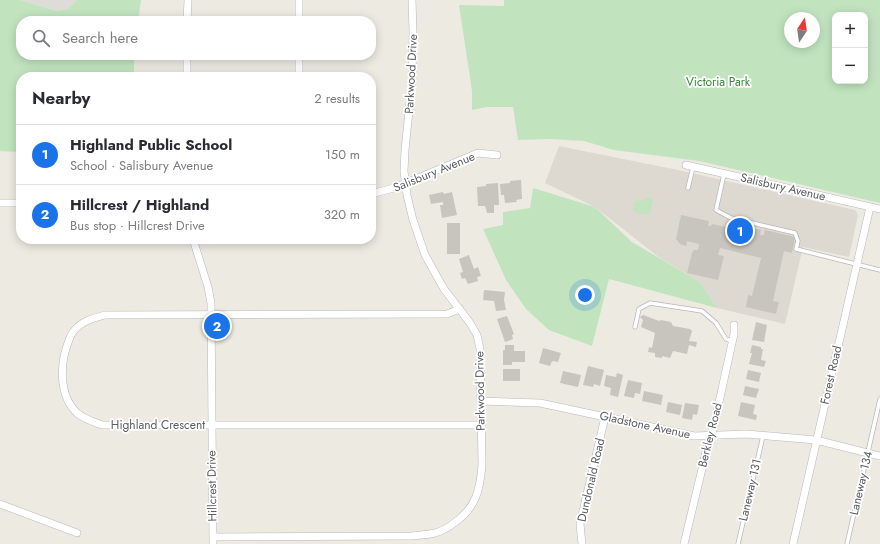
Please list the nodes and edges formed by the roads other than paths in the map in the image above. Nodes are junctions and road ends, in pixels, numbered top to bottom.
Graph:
1 (188, 0) edge
2 (299, 0) edge
3 (412, 0) edge
4 (188, 16) edge
5 (299, 16) edge
6 (187, 60) edge
7 (299, 60) edge
8 (187, 72) edge
9 (299, 72) edge
10 (497, 155) dead end
11 (689, 166) joint
12 (724, 174) junction
13 (405, 183) junction
14 (688, 188) dead end
15 (376, 193) edge
16 (0, 203) edge
17 (16, 203) edge
18 (870, 207) junction
19 (880, 209) edge
20 (195, 244) edge
21 (857, 264) junction
22 (880, 270) edge
23 (460, 309) junction
24 (211, 314) junction
25 (734, 325) dead end
26 (635, 327) dead end
27 (732, 341) junction
28 (880, 399) edge
29 (481, 400) junction
30 (606, 417) junction
31 (481, 425) junction
32 (211, 426) junction
33 (711, 436) junction
34 (763, 436) junction
35 (816, 440) junction
36 (868, 453) junction
37 (880, 456) edge
38 (0, 504) edge
39 (77, 533) dead end
40 (213, 541) edge
41 (582, 544) edge
42 (684, 544) edge
43 (738, 544) edge
44 (793, 544) edge
45 (847, 544) edge

1 - 4 street
2 - 5 street
3 - 13 street, Parkwood Drive
6 - 8 street
7 - 9 street
10 - 13 street, Salisbury Avenue
11 - 12 street, Salisbury Avenue
11 - 14 lane
12 - 18 street, Salisbury Avenue
12 - 21 lane
13 - 15 street, Salisbury Avenue
13 - 23 street, Parkwood Drive
16 - 17 street
18 - 19 street, Salisbury Avenue
18 - 21 street, Forest Road
20 - 24 street, Hillcrest Drive
21 - 22 lane
21 - 35 street, Forest Road
23 - 24 street, Highland Crescent
23 - 29 street, Parkwood Drive
24 - 32 street, Hillcrest Drive
24 - 32 street, Highland Crescent
25 - 27 street, Berkley Road
26 - 27 lane
27 - 33 street, Berkley Road
28 - 36 lane, Laneway 134
29 - 30 street, Gladstone Avenue
29 - 31 street, Parkwood Drive
30 - 33 street, Gladstone Avenue
30 - 41 street, Dundonald Road
31 - 32 street, Highland Crescent
31 - 40 street, Parkwood Drive
32 - 40 street, Hillcrest Drive
33 - 34 street, Gladstone Avenue
33 - 42 street, Berkley Road
34 - 35 street, Gladstone Avenue
34 - 43 lane, Laneway 131
35 - 36 street, Gladstone Avenue
35 - 44 street, Forest Road
36 - 37 street, Gladstone Avenue
36 - 45 lane, Laneway 134
38 - 39 street

